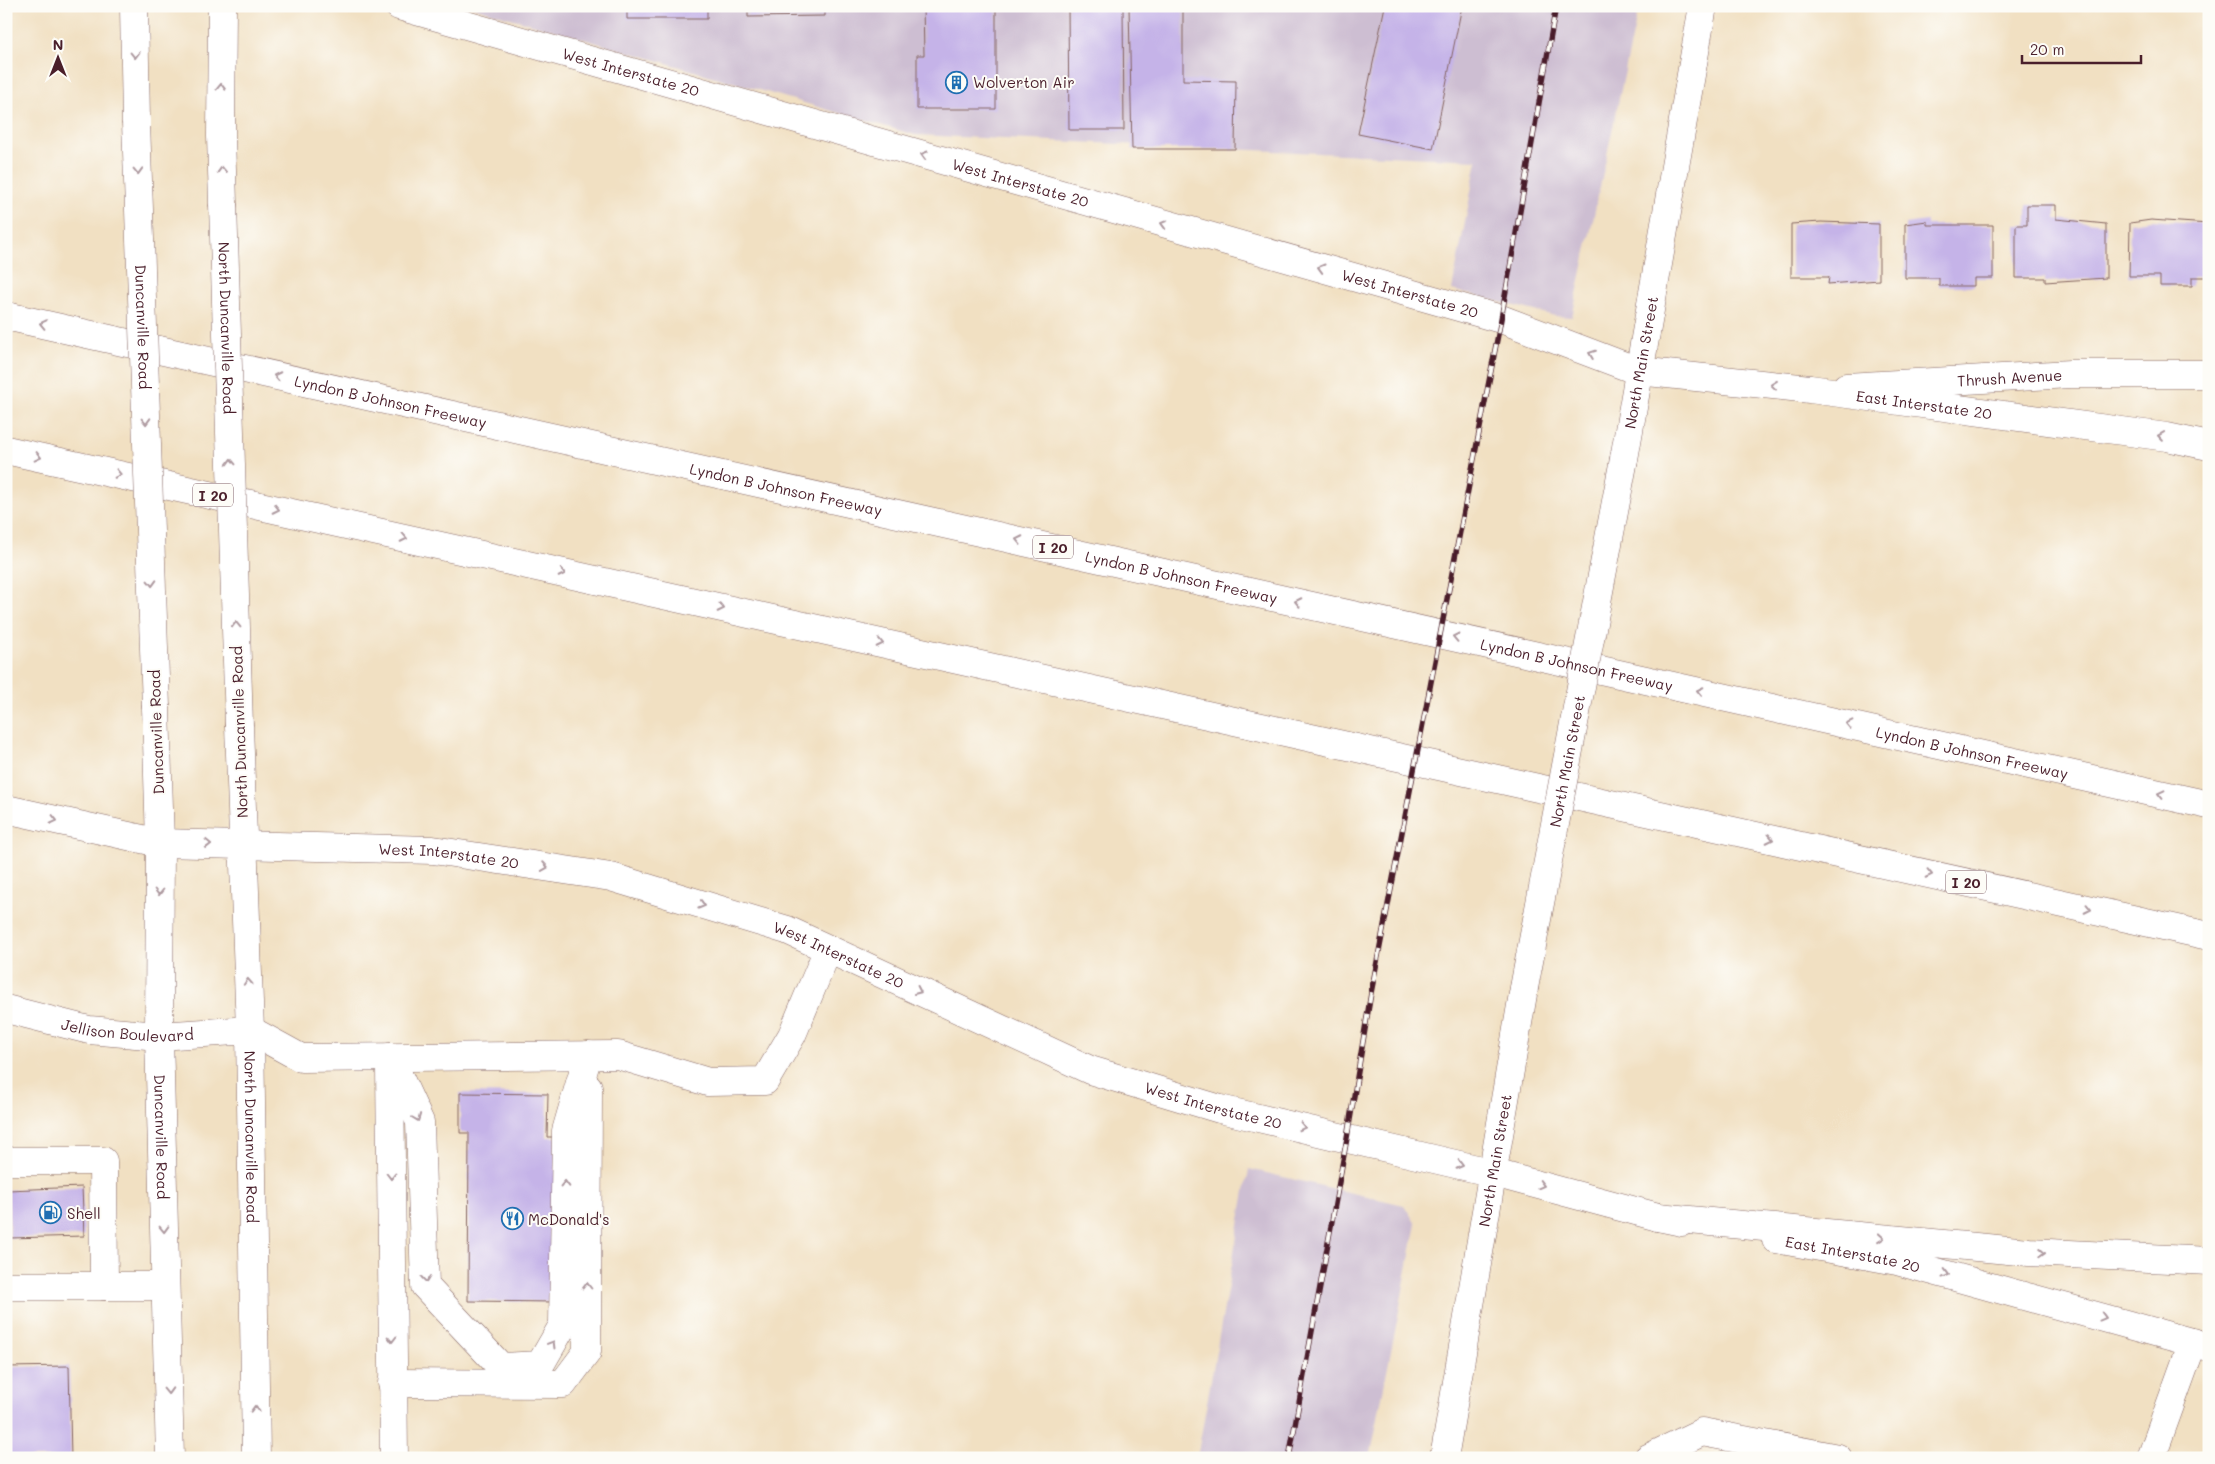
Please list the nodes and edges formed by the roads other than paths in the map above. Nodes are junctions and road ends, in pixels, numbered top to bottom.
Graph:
1 (134, 6) edge
2 (222, 6) edge
3 (399, 6) edge
4 (1703, 6) edge
5 (6, 316) edge
6 (1638, 371) junction
7 (2209, 374) edge
8 (1810, 389) junction
9 (2209, 446) edge
10 (6, 450) edge
11 (2209, 805) edge
12 (6, 809) edge
13 (160, 843) junction
14 (242, 845) junction
15 (2209, 936) edge
16 (828, 949) junction
17 (6, 1009) edge
18 (250, 1030) junction
19 (159, 1036) junction
20 (588, 1055) junction
21 (390, 1057) junction
22 (6, 1161) edge
23 (1494, 1173) junction
24 (1658, 1217) junction
25 (2209, 1261) edge
26 (6, 1286) edge
27 (104, 1286) junction
28 (165, 1286) junction
29 (2201, 1344) edge
30 (392, 1383) junction
31 (170, 1458) edge
32 (256, 1458) edge
33 (394, 1458) edge
34 (1444, 1458) edge
35 (1648, 1458) edge
36 (1838, 1458) edge
37 (2151, 1458) edge

1 -> 13 main road, Duncanville Road, bridge
14 -> 2 main road, North Duncanville Road, bridge
6 -> 3 main road, West Interstate 20
4 - 6 main road, North Main Street
11 -> 5 main road, Lyndon B Johnson Freeway / I 20
8 -> 6 main road, East Interstate 20
6 - 23 main road, North Main Street, bridge
7 - 8 main road, Thrush Avenue
9 -> 8 main road, East Interstate 20
10 -> 15 main road, I 20
12 -> 13 main road, West Interstate 20
13 -> 14 main road, West Interstate 20
13 -> 19 main road, Duncanville Road
14 -> 16 main road, West Interstate 20
18 -> 14 main road, North Duncanville Road
16 - 20 main road
16 -> 23 main road, West Interstate 20
17 - 19 main road, Jellison Boulevard
18 - 19 main road, Jellison Boulevard
18 - 21 main road
32 -> 18 main road, North Duncanville Road
19 -> 28 main road, Duncanville Road
20 - 21 main road
21 -> 20 main road
30 -> 20 main road
21 -> 30 main road
22 - 27 main road
23 -> 24 main road, East Interstate 20
23 - 34 main road, North Main Street
24 -> 25 main road
24 -> 29 main road, East Interstate 20
26 - 27 main road
27 - 28 main road
28 -> 31 main road, Duncanville Road
29 - 37 main road
30 - 33 main road
35 - 36 main road

